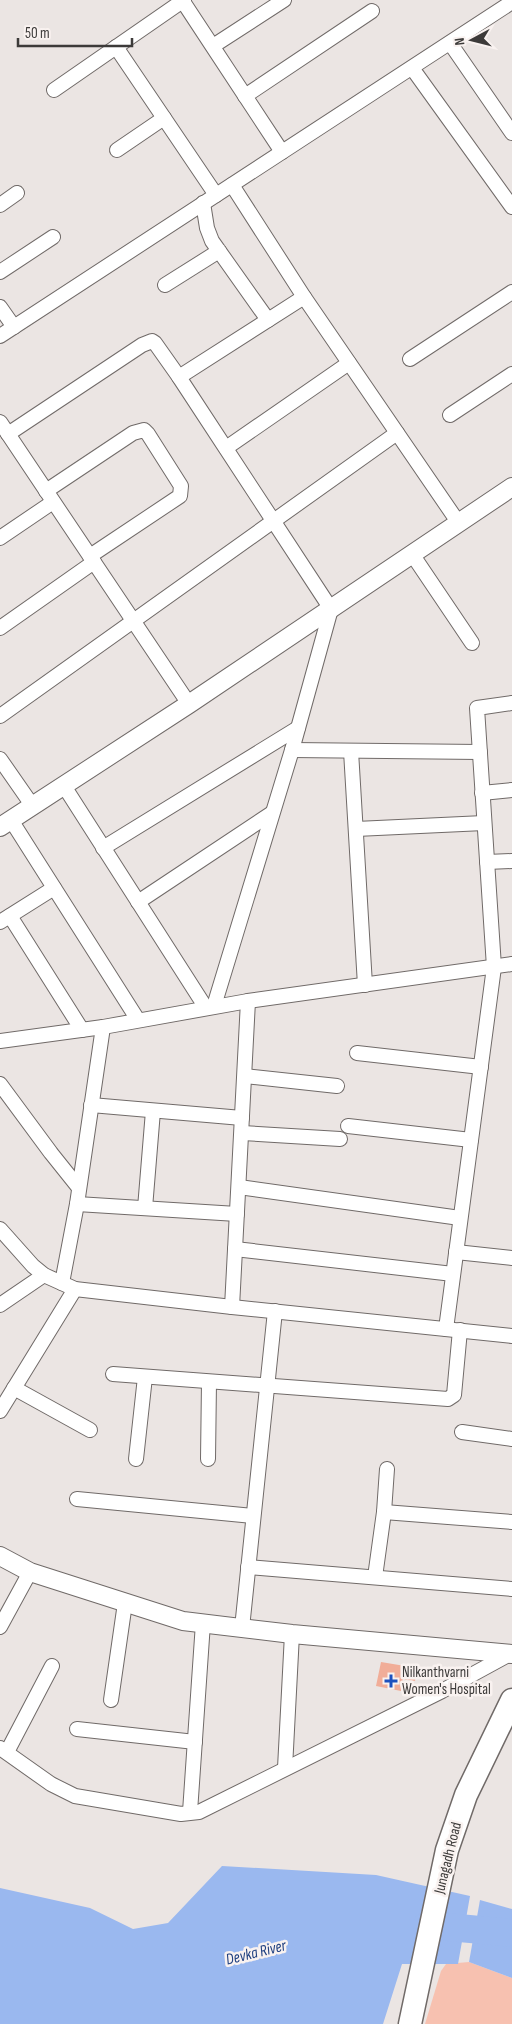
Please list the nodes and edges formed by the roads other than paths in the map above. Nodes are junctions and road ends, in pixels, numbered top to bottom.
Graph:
1 (183, 0) edge
2 (284, 0) edge
3 (511, 4) edge
4 (372, 11) dead end
5 (450, 43) junction
6 (213, 46) junction
7 (116, 47) junction
8 (412, 68) junction
9 (54, 90) dead end
10 (246, 96) junction
11 (164, 118) junction
12 (512, 133) edge
13 (117, 150) dead end
14 (282, 152) junction
15 (232, 185) junction
16 (17, 193) dead end
17 (216, 195) junction
18 (203, 203) junction
19 (0, 205) edge
20 (512, 207) edge
21 (53, 238) dead end
22 (219, 251) junction
23 (0, 272) edge
24 (165, 285) dead end
25 (512, 292) edge
26 (304, 297) junction
27 (0, 307) edge
28 (268, 320) junction
29 (14, 327) junction
30 (0, 336) edge
31 (410, 359) dead end
32 (349, 363) junction
33 (512, 374) edge
34 (179, 377) junction
35 (450, 415) dead end
36 (4, 428) edge
37 (397, 434) junction
38 (226, 448) junction
39 (512, 487) edge
40 (50, 497) junction
41 (274, 521) junction
42 (458, 522) junction
43 (0, 538) edge
44 (412, 554) junction
45 (92, 559) junction
46 (331, 609) junction
47 (133, 621) junction
48 (0, 628) edge
49 (472, 643) dead end
50 (512, 703) edge
51 (189, 704) junction
52 (0, 716) edge
53 (298, 728) junction
54 (292, 750) junction
55 (351, 750) junction
56 (480, 752) junction
57 (0, 759) edge
58 (64, 786) junction
59 (512, 790) edge
60 (482, 793) junction
61 (32, 806) junction
62 (272, 813) junction
63 (484, 823) junction
64 (6, 824) edge
65 (356, 829) junction
66 (104, 848) junction
67 (512, 861) edge
68 (487, 862) junction
69 (54, 888) junction
70 (138, 902) junction
71 (5, 919) edge
72 (512, 964) edge
73 (494, 967) junction
74 (365, 985) junction
75 (248, 1001) junction
76 (210, 1007) junction
77 (138, 1020) junction
78 (103, 1027) junction
79 (82, 1030) junction
80 (0, 1041) edge
81 (357, 1053) dead end
82 (481, 1067) junction
83 (244, 1076) junction
84 (0, 1084) edge
85 (337, 1086) dead end
86 (92, 1105) junction
87 (153, 1111) junction
88 (242, 1118) junction
89 (348, 1126) dead end
90 (242, 1133) junction
91 (340, 1139) dead end
92 (471, 1140) junction
93 (239, 1187) junction
94 (79, 1188) junction
95 (77, 1204) junction
96 (145, 1208) junction
97 (237, 1214) junction
98 (460, 1218) junction
99 (0, 1229) edge
100 (235, 1249) junction
101 (456, 1252) junction
102 (512, 1258) edge
103 (453, 1274) junction
104 (44, 1275) junction
105 (68, 1286) junction
106 (0, 1305) edge
107 (232, 1307) junction
108 (275, 1311) junction
109 (453, 1329) junction
110 (512, 1336) edge
111 (113, 1374) dead end
112 (145, 1377) junction
113 (209, 1382) junction
114 (266, 1387) junction
115 (14, 1388) junction
116 (0, 1410) edge
117 (90, 1430) dead end
118 (462, 1432) dead end
119 (512, 1439) edge
120 (136, 1459) dead end
121 (208, 1459) dead end
122 (387, 1470) dead end
123 (77, 1499) dead end
124 (384, 1512) junction
125 (253, 1516) junction
126 (512, 1522) edge
127 (0, 1556) edge
128 (248, 1567) junction
129 (30, 1572) junction
130 (375, 1577) junction
131 (512, 1589) edge
132 (125, 1602) junction
133 (203, 1623) junction
134 (0, 1627) edge
135 (242, 1628) junction
136 (292, 1634) junction
137 (511, 1654) edge
138 (52, 1666) dead end
139 (111, 1700) dead end
140 (512, 1700) edge
141 (77, 1729) dead end
142 (195, 1742) junction
143 (4, 1750) edge
144 (285, 1768) junction
145 (190, 1812) junction
146 (411, 2022) edge

1 - 6 street
1 - 7 street
2 - 6 street
3 - 5 street
4 - 10 street
5 - 8 street
5 - 12 street
6 - 10 street
7 - 9 street
7 - 11 street
8 - 14 street
8 - 20 street
10 - 14 street
11 - 13 street
11 - 17 street
14 - 15 street
15 - 17 street
15 - 26 street
16 - 19 street
17 - 18 street
18 - 22 street
18 - 29 street
21 - 23 street
22 - 24 street
22 - 28 street
25 - 31 street
26 - 28 street
26 - 32 street
27 - 29 street
28 - 34 street
29 - 30 street
32 - 37 street
32 - 38 street
33 - 35 street
34 - 36 street
34 - 38 street
36 - 40 street
37 - 41 street
37 - 42 street
38 - 41 street
39 - 42 street
40 - 43 street
40 - 45 street
40 - 45 street
41 - 46 street
41 - 47 street
42 - 44 street
44 - 46 street
44 - 49 street
45 - 47 street
45 - 48 street
46 - 51 street
46 - 53 street
47 - 51 street
47 - 52 street
50 - 56 street
51 - 58 street
53 - 54 street
53 - 66 street
54 - 55 street
54 - 62 street
55 - 56 street
55 - 65 street
56 - 60 street
57 - 61 street
58 - 61 street
58 - 66 street
59 - 60 street
60 - 63 street
61 - 64 street
62 - 70 street
62 - 76 street
63 - 65 street
63 - 68 street
64 - 69 street
65 - 74 street
66 - 70 street
67 - 68 street
68 - 73 street
69 - 71 street
69 - 77 street
70 - 76 street
71 - 79 street
72 - 73 street
73 - 74 street
73 - 82 street
74 - 75 street
75 - 76 street
75 - 83 street
76 - 77 street
77 - 78 street
78 - 79 street
78 - 86 street
79 - 80 street
81 - 82 street
82 - 92 street
83 - 85 street
83 - 88 street
84 - 94 street
86 - 87 street
86 - 94 street
87 - 88 street
87 - 96 street
88 - 90 street
89 - 92 street
90 - 91 street
90 - 93 street
92 - 98 street
93 - 97 street
93 - 98 street
94 - 95 street
95 - 96 street
95 - 105 street
96 - 97 street
97 - 100 street
98 - 101 street
99 - 104 street
100 - 103 street
100 - 107 street
101 - 102 street
101 - 103 street
103 - 109 street
104 - 105 street
104 - 106 street
105 - 107 street
105 - 115 street
107 - 108 street
108 - 109 street
108 - 114 street
109 - 110 street
109 - 114 street
111 - 112 street
112 - 113 street
112 - 120 street
113 - 114 street
113 - 121 street
114 - 125 street
115 - 116 street
115 - 117 street
118 - 119 street
122 - 124 street
123 - 125 street
124 - 126 street
124 - 130 street
125 - 128 street
127 - 129 street
128 - 130 street
128 - 135 street
129 - 132 street
129 - 134 street
130 - 131 street
132 - 133 street
132 - 139 street
133 - 135 street
133 - 142 street
135 - 136 street
136 - 137 street
136 - 144 street
137 - 144 street
138 - 143 street
140 - 146 main road, Junagadh Road
141 - 142 street
142 - 145 street
143 - 145 street
144 - 145 street

